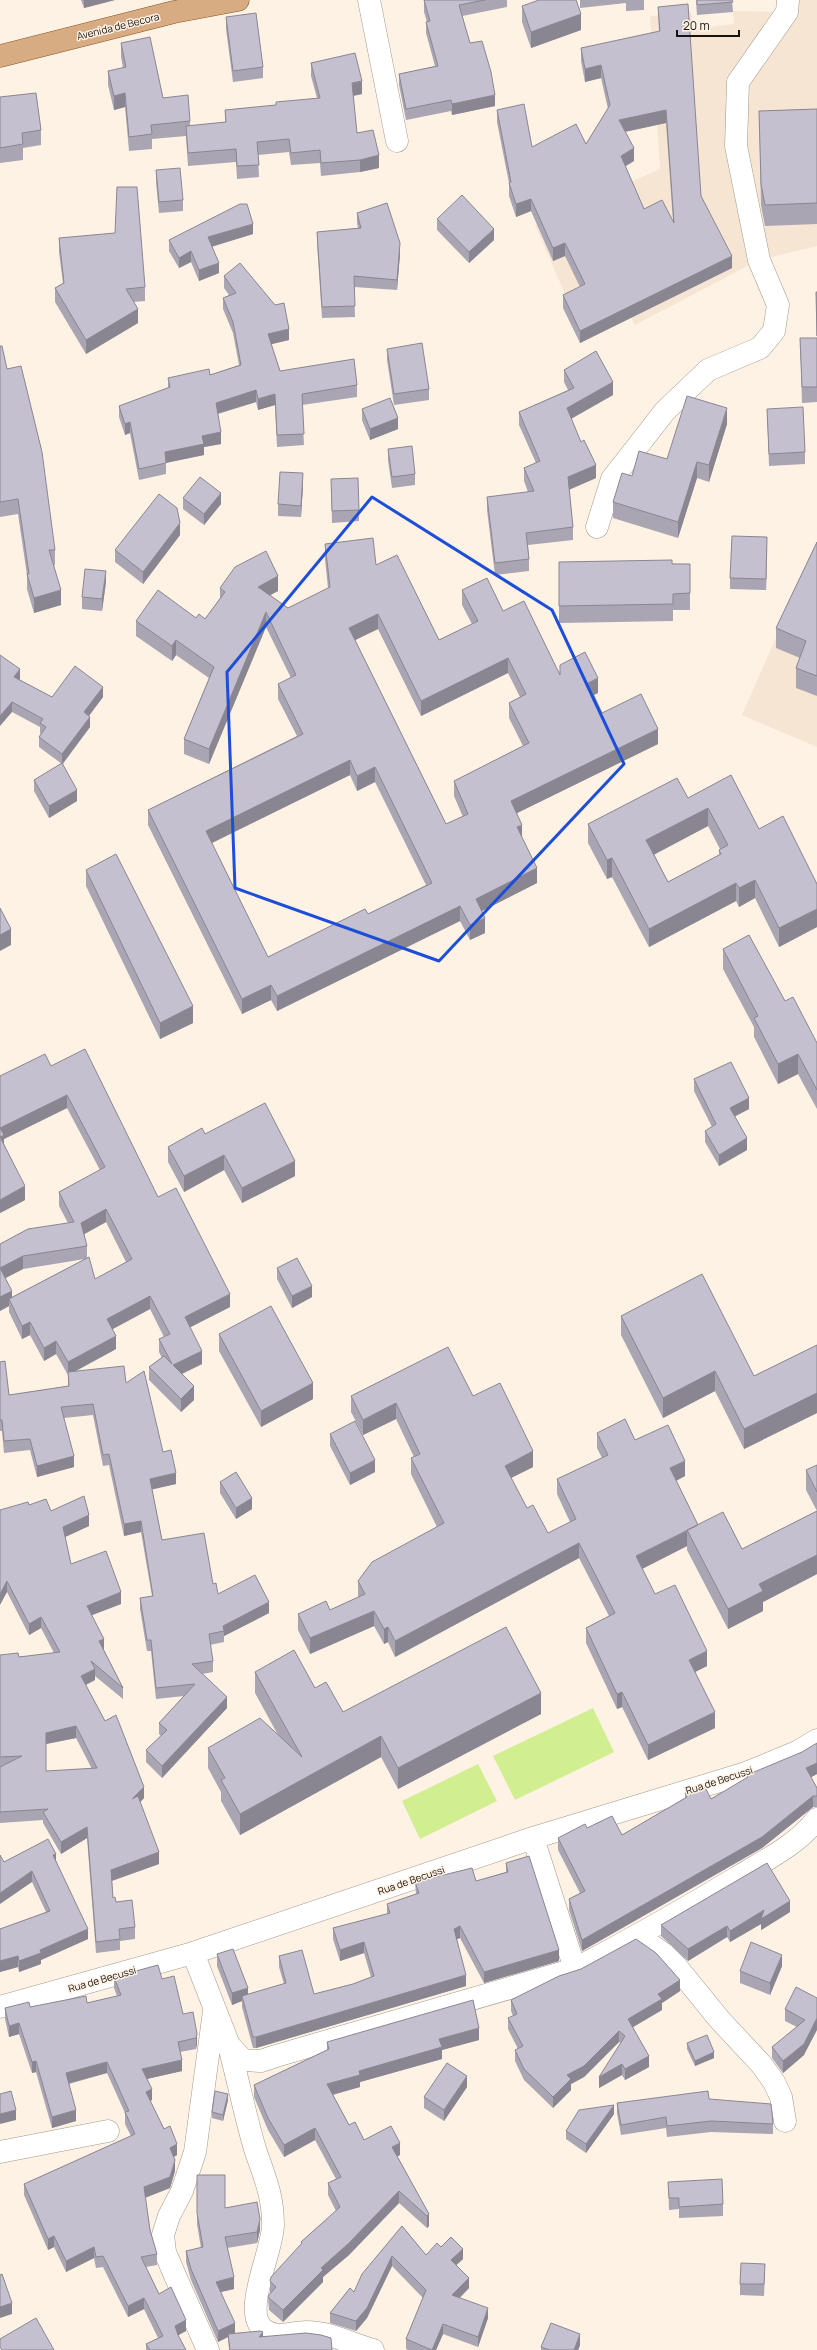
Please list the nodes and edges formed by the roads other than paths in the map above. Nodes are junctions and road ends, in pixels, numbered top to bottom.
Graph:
1 (238, 0) edge
2 (369, 0) edge
3 (788, 0) edge
4 (0, 56) edge
5 (398, 140) dead end
6 (597, 527) dead end
7 (817, 1740) edge
8 (817, 1819) edge
9 (533, 1838) junction
10 (638, 1936) junction
11 (193, 1953) junction
12 (575, 1969) junction
13 (0, 2007) edge
14 (214, 2011) junction
15 (229, 2045) junction
16 (785, 2121) dead end
17 (108, 2131) dead end
18 (0, 2152) edge
19 (208, 2350) edge
20 (373, 2350) edge

1 - 4 main road, Avenida de Becora
2 - 5 street
3 - 6 street
7 - 9 street, Rua de Becussi
8 - 10 street
9 - 11 street, Rua de Becussi
9 - 12 street
10 - 12 street
10 - 16 street
11 - 13 street, Rua de Becussi
11 - 14 street
12 - 15 street
14 - 15 street
14 - 19 street
15 - 20 street
17 - 18 street

